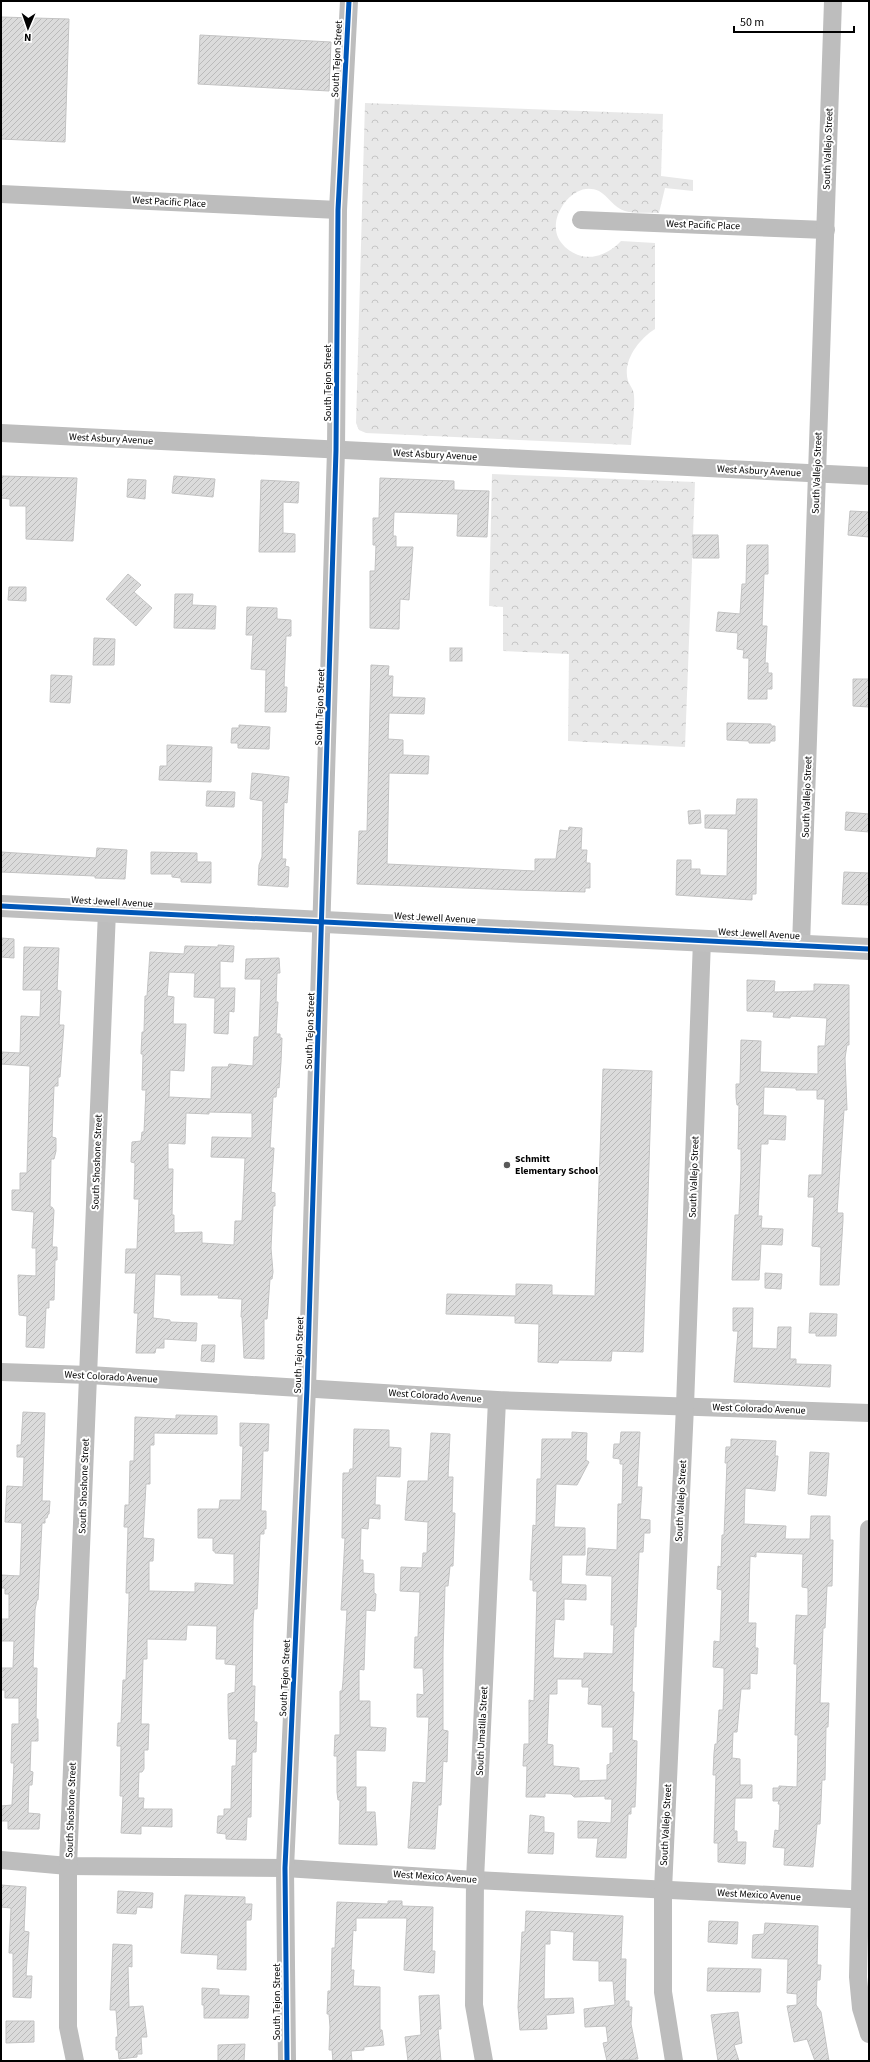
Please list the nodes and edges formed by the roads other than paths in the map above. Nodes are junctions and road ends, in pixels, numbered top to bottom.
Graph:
1 (349, 1) edge
2 (833, 1) edge
3 (1, 194) edge
4 (338, 210) junction
5 (581, 220) dead end
6 (826, 230) junction
7 (1, 433) edge
8 (336, 450) junction
9 (817, 474) junction
10 (869, 476) edge
11 (1, 906) edge
12 (107, 911) junction
13 (322, 922) junction
14 (702, 940) junction
15 (801, 946) junction
16 (869, 949) edge
17 (1, 1372) edge
18 (89, 1375) junction
19 (307, 1388) junction
20 (497, 1400) junction
21 (685, 1406) junction
22 (869, 1413) edge
23 (869, 1529) edge
24 (1, 1860) edge
25 (68, 1866) junction
26 (285, 1868) junction
27 (475, 1880) junction
28 (663, 1890) junction
29 (864, 1900) edge
30 (869, 2034) edge
31 (75, 2061) edge
32 (287, 2061) edge
33 (484, 2061) edge
34 (674, 2061) edge

1 - 4 street, South Tejon Street
2 - 6 street, South Vallejo Street
3 - 4 street, West Pacific Place
4 - 8 street, South Tejon Street
5 - 6 street, West Pacific Place
6 - 9 street, South Vallejo Street
7 - 8 street, West Asbury Avenue
8 - 9 street, West Asbury Avenue
8 - 13 street, South Tejon Street
9 - 10 street, West Asbury Avenue
9 - 15 street, South Vallejo Street
11 - 12 street, West Jewell Avenue
12 - 13 street, West Jewell Avenue
12 - 18 street, South Shoshone Street
13 - 14 street, West Jewell Avenue
13 - 19 street, South Tejon Street
14 - 15 street, West Jewell Avenue
14 - 21 street, South Vallejo Street
15 - 16 street, West Jewell Avenue
17 - 18 street, West Colorado Avenue
18 - 19 street, West Colorado Avenue
18 - 25 street, South Shoshone Street
19 - 20 street, West Colorado Avenue
19 - 26 street, South Tejon Street
20 - 21 street, West Colorado Avenue
20 - 27 street, South Umatilla Street
21 - 22 street, West Colorado Avenue
21 - 28 street, South Vallejo Street
23 - 29 street
24 - 25 street, West Mexico Avenue
25 - 26 street, West Mexico Avenue
25 - 31 street, South Shoshone Street
26 - 27 street, West Mexico Avenue
26 - 32 street, South Tejon Street
27 - 28 street, West Mexico Avenue
27 - 33 street, South Umatilla Street
28 - 29 street, West Mexico Avenue
28 - 34 street, South Vallejo Street
29 - 30 street

